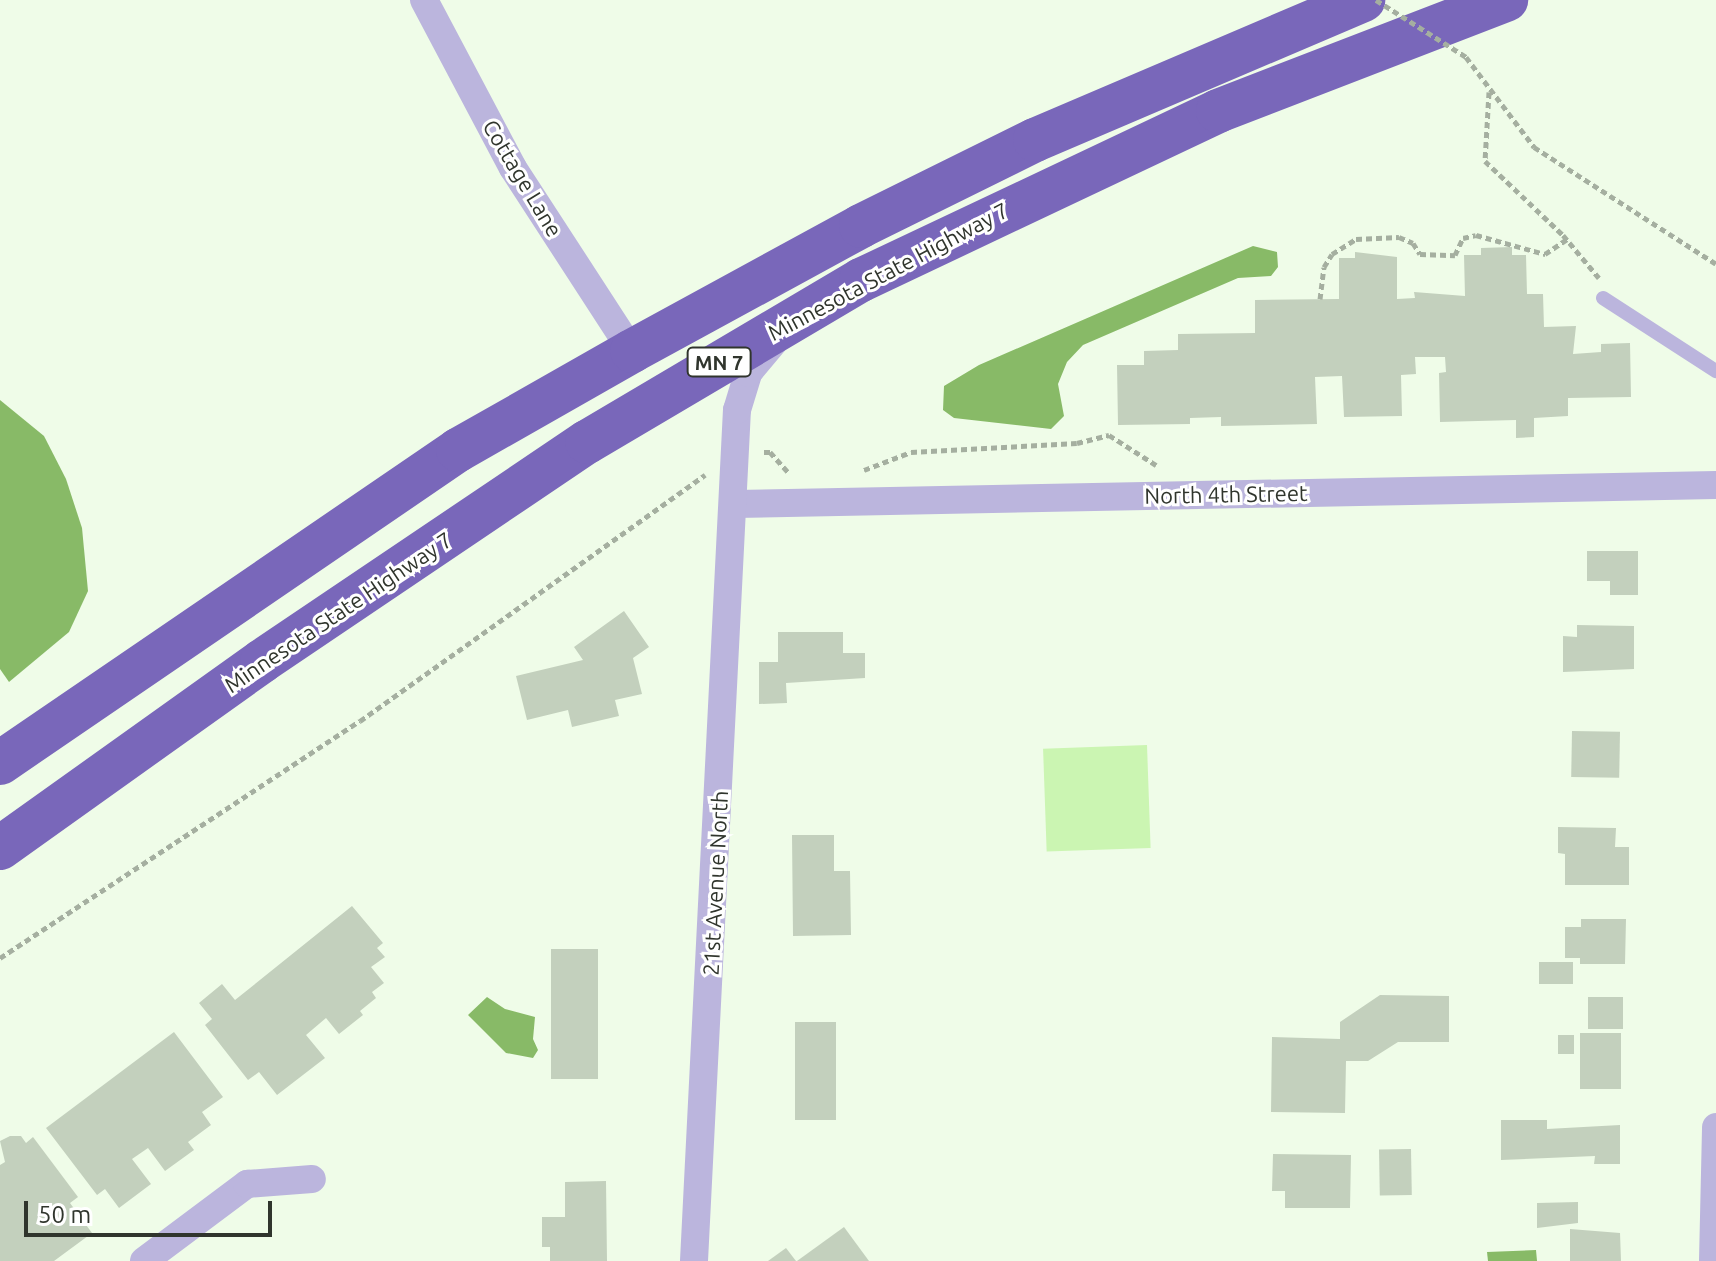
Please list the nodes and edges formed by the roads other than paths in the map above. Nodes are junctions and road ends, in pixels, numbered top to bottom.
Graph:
1 (424, 0) edge
2 (1363, 0) edge
3 (1506, 0) edge
4 (1603, 298) road end
5 (794, 319) junction
6 (632, 351) junction
7 (1716, 371) edge
8 (1716, 485) edge
9 (735, 504) junction
10 (0, 763) edge
11 (0, 848) edge
12 (1716, 1127) edge
13 (312, 1179) dead end
14 (144, 1261) edge
15 (694, 1261) edge
16 (1713, 1261) edge

1 - 6 street, Cottage Lane
2 - 6 highway, MN 7
3 - 5 highway, Minnesota State Highway 7 / MN 7
4 - 7 lane
5 - 9 street, 21st Avenue North
5 - 11 highway, Minnesota State Highway 7 / MN 7
6 - 10 highway, MN 7
8 - 9 street, North 4th Street
9 - 15 street, 21st Avenue North
12 - 16 street
13 - 14 street

